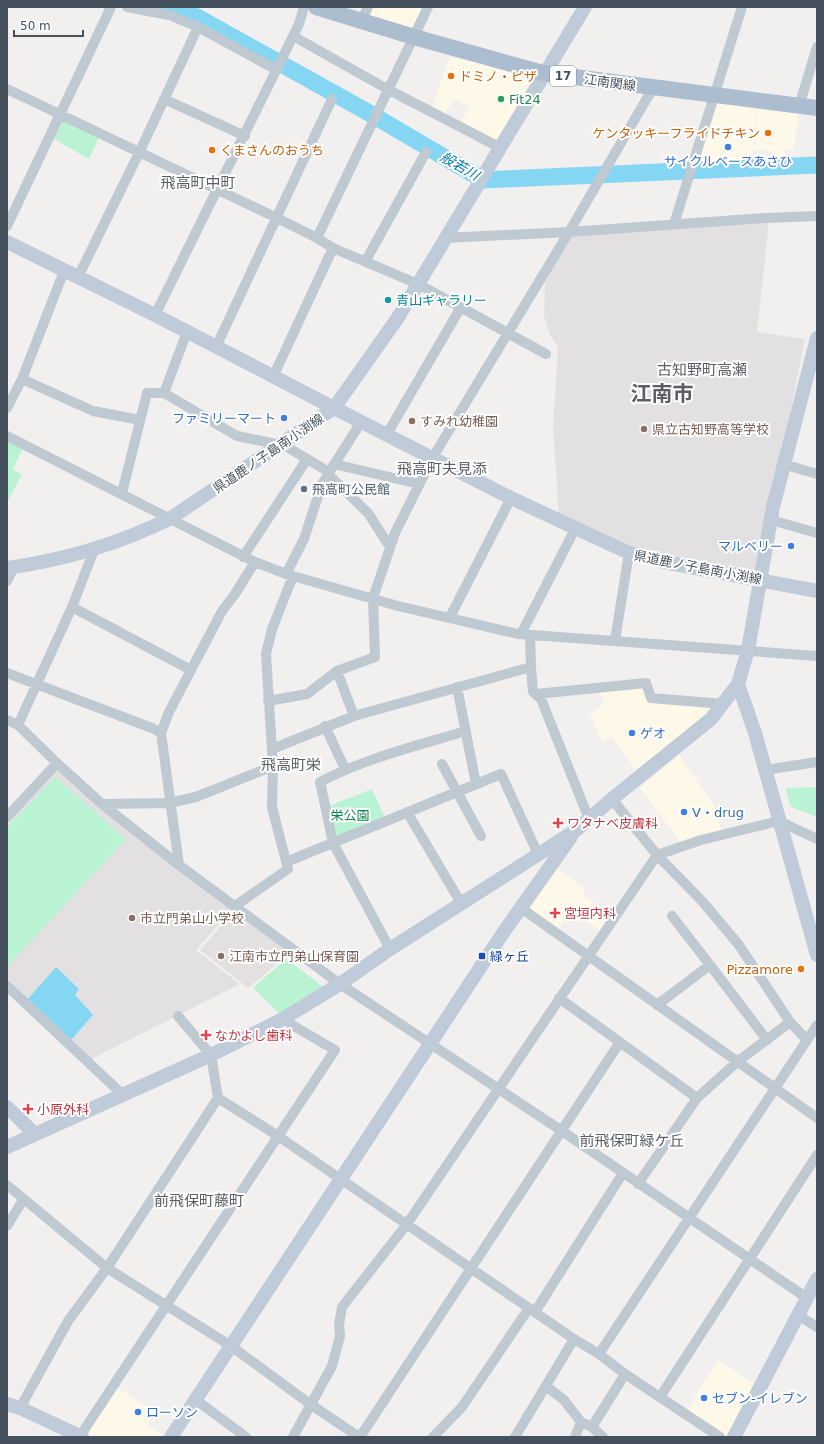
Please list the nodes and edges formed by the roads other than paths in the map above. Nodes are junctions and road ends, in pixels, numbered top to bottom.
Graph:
1 (111, 7) edge
2 (127, 7) edge
3 (304, 7) edge
4 (316, 7) edge
5 (428, 7) edge
6 (584, 7) edge
7 (742, 7) edge
8 (365, 14) edge
9 (198, 27) junction
10 (293, 36) junction
11 (414, 37) junction
12 (817, 47) edge
13 (277, 70) junction
14 (544, 74) junction
15 (653, 88) junction
16 (389, 90) junction
17 (8, 93) edge
18 (714, 95) junction
19 (164, 99) junction
20 (332, 99) dead end
21 (799, 106) junction
22 (817, 108) edge
23 (60, 114) junction
24 (245, 136) junction
25 (500, 147) junction
26 (426, 152) dead end
27 (139, 153) junction
28 (218, 190) junction
29 (817, 216) edge
30 (276, 217) junction
31 (674, 224) junction
32 (7, 226) edge
33 (569, 232) junction
34 (317, 238) junction
35 (444, 238) junction
36 (7, 242) edge
37 (333, 248) junction
38 (365, 262) junction
39 (64, 271) junction
40 (78, 277) junction
41 (418, 284) junction
42 (461, 307) junction
43 (155, 315) junction
44 (186, 332) junction
45 (508, 332) junction
46 (816, 344) edge
47 (216, 347) junction
48 (546, 354) dead end
49 (273, 377) junction
50 (22, 379) junction
51 (164, 393) junction
52 (7, 408) edge
53 (334, 408) junction
54 (140, 420) junction
55 (361, 422) junction
56 (387, 434) junction
57 (7, 436) edge
58 (282, 444) junction
59 (433, 457) junction
60 (307, 459) junction
61 (783, 464) junction
62 (330, 470) junction
63 (817, 474) edge
64 (419, 484) junction
65 (122, 493) junction
66 (511, 498) junction
67 (171, 518) junction
68 (771, 520) junction
69 (575, 529) junction
70 (817, 533) edge
71 (390, 547) junction
72 (94, 550) junction
73 (629, 554) junction
74 (243, 557) junction
75 (255, 562) junction
76 (10, 568) edge
77 (290, 575) junction
78 (761, 580) junction
79 (7, 581) edge
80 (817, 591) edge
81 (372, 598) junction
82 (72, 607) junction
83 (450, 617) junction
84 (525, 634) junction
85 (614, 640) junction
86 (748, 650) junction
87 (817, 656) edge
88 (531, 667) junction
89 (191, 670) junction
90 (337, 671) junction
91 (7, 673) edge
92 (738, 684) junction
93 (36, 685) junction
94 (457, 686) junction
95 (536, 694) junction
96 (268, 700) junction
97 (723, 704) junction
98 (354, 716) junction
99 (7, 720) edge
100 (18, 725) junction
101 (325, 726) junction
102 (466, 731) junction
103 (161, 733) junction
104 (272, 749) junction
105 (817, 762) edge
106 (57, 763) junction
107 (442, 764) dead end
108 (274, 766) junction
109 (344, 769) junction
110 (765, 770) junction
111 (476, 784) junction
112 (457, 792) junction
113 (612, 799) junction
114 (169, 803) junction
115 (102, 804) junction
116 (408, 812) junction
117 (7, 817) edge
118 (590, 819) junction
119 (779, 821) junction
120 (575, 831) junction
121 (481, 836) dead end
122 (817, 839) edge
123 (333, 843) junction
124 (538, 854) junction
125 (657, 855) junction
126 (286, 862) junction
127 (179, 865) junction
128 (461, 903) junction
129 (235, 906) junction
130 (521, 908) junction
131 (672, 916) dead end
132 (815, 935) edge
133 (390, 950) junction
134 (817, 955) edge
135 (588, 956) junction
136 (710, 965) junction
137 (340, 984) junction
138 (7, 986) edge
139 (559, 998) junction
140 (657, 1005) junction
141 (178, 1016) dead end
142 (284, 1018) junction
143 (790, 1022) junction
144 (817, 1025) edge
145 (767, 1040) junction
146 (807, 1040) junction
147 (620, 1042) junction
148 (430, 1044) junction
149 (211, 1055) junction
150 (737, 1062) junction
151 (498, 1089) junction
152 (776, 1089) junction
153 (122, 1094) junction
154 (218, 1098) junction
155 (697, 1098) junction
156 (7, 1107) edge
157 (817, 1118) edge
158 (562, 1131) junction
159 (34, 1134) junction
160 (279, 1137) junction
161 (7, 1147) edge
162 (817, 1155) edge
163 (623, 1173) junction
164 (341, 1180) junction
165 (638, 1184) junction
166 (7, 1185) edge
167 (23, 1200) junction
168 (688, 1217) junction
169 (407, 1224) junction
170 (7, 1226) edge
171 (750, 1258) junction
172 (470, 1267) junction
173 (107, 1268) junction
174 (817, 1279) edge
175 (807, 1298) junction
176 (166, 1305) junction
177 (532, 1310) junction
178 (798, 1315) junction
179 (817, 1327) edge
180 (574, 1339) junction
181 (231, 1346) junction
182 (599, 1354) junction
183 (625, 1374) junction
184 (546, 1386) junction
185 (660, 1397) junction
186 (196, 1400) junction
187 (310, 1404) junction
188 (13, 1406) edge
189 (581, 1422) junction
190 (592, 1427) junction
191 (75, 1435) edge
192 (171, 1437) edge
193 (246, 1437) edge
194 (293, 1437) edge
195 (360, 1437) edge
196 (433, 1437) edge
197 (515, 1437) edge
198 (575, 1437) edge
199 (603, 1437) edge
200 (720, 1437) edge
201 (734, 1437) edge

1 - 23 street
2 - 9 street
3 - 10 street
4 - 8 main road, 江南関線 / 17
5 - 11 street
6 - 14 street
7 - 18 street
8 - 11 main road, 江南関線 / 17
9 - 13 street
9 - 19 street
10 - 13 street
10 - 16 street
11 - 14 main road, 江南関線 / 17
11 - 16 street
12 - 21 street
13 - 24 street
14 - 15 main road, 江南関線 / 17
14 - 25 street
15 - 18 main road, 江南関線 / 17
15 - 33 street
16 - 25 street
16 - 34 street
17 - 23 street
18 - 21 main road, 江南関線 / 17
18 - 31 street
19 - 24 street
19 - 27 street
20 - 30 street
21 - 22 main road, 江南関線 / 17
23 - 27 street
23 - 32 street
24 - 28 street
25 - 35 street
26 - 38 street
27 - 28 street
27 - 40 street
28 - 30 street
28 - 43 street
29 - 31 street
30 - 34 street
30 - 47 street
31 - 33 street
33 - 35 street
33 - 45 street
34 - 37 street
35 - 41 street
36 - 39 street
37 - 38 street
37 - 49 street
38 - 41 street
39 - 40 street
39 - 50 street
40 - 43 street
41 - 42 street
41 - 53 street
42 - 45 street
42 - 56 street
43 - 44 street
44 - 47 street
44 - 51 street
45 - 48 street
45 - 59 street
46 - 61 street
47 - 49 street
49 - 53 street
50 - 52 street
50 - 54 street
51 - 54 street
51 - 58 street
53 - 55 street, 県道鹿ノ子島南小渕線
53 - 58 street, 県道鹿ノ子島南小渕線
54 - 65 street
55 - 56 street, 県道鹿ノ子島南小渕線
55 - 62 street
56 - 59 street, 県道鹿ノ子島南小渕線
57 - 65 street
58 - 60 street
58 - 67 street, 県道鹿ノ子島南小渕線
59 - 64 street
59 - 66 street, 県道鹿ノ子島南小渕線
60 - 62 street
60 - 74 street
61 - 63 street
61 - 68 street
62 - 64 street
62 - 71 street
62 - 77 street
64 - 71 street
65 - 67 street
66 - 69 street, 県道鹿ノ子島南小渕線
66 - 83 street
67 - 72 street, 県道鹿ノ子島南小渕線
67 - 74 street
68 - 70 street
68 - 78 street
69 - 73 street, 県道鹿ノ子島南小渕線
69 - 84 street
71 - 81 street
72 - 76 street, 県道鹿ノ子島南小渕線
72 - 82 street
73 - 78 street, 県道鹿ノ子島南小渕線
73 - 85 street
74 - 75 street
75 - 77 street
75 - 89 street
76 - 79 street
77 - 81 street
77 - 96 street
78 - 80 street, 県道鹿ノ子島南小渕線
78 - 86 street
81 - 83 street
81 - 90 street
82 - 89 street
82 - 93 street
83 - 84 street
84 - 85 street
84 - 88 street
85 - 86 street
86 - 87 street
86 - 92 street
88 - 94 street
88 - 95 street
89 - 103 street
90 - 96 street
90 - 98 street
91 - 93 street
92 - 97 street
92 - 110 street
93 - 100 street
93 - 103 street
94 - 98 street
94 - 102 street
95 - 97 street
95 - 118 street
96 - 104 street
97 - 113 street
98 - 101 street
99 - 100 street
100 - 106 street
101 - 104 street
101 - 109 street
102 - 109 street
102 - 111 street
103 - 114 street
104 - 108 street
105 - 110 street
106 - 115 street
106 - 117 street
107 - 112 street
108 - 114 street
108 - 126 street
109 - 123 street
110 - 119 street
111 - 112 street
111 - 124 street
112 - 116 street
112 - 121 street
113 - 118 street
113 - 125 street
114 - 115 street
114 - 127 street
115 - 127 street
116 - 123 street
116 - 128 street
118 - 120 street
119 - 122 street
119 - 125 street
119 - 132 street
120 - 124 street
120 - 130 street
123 - 126 street
123 - 133 street
124 - 128 street
125 - 135 street
125 - 143 street
126 - 129 street
127 - 129 street
128 - 133 street
129 - 137 street
130 - 135 street
130 - 148 street
131 - 136 street
132 - 134 street
133 - 137 street
135 - 139 street
135 - 140 street
136 - 140 street
136 - 145 street
137 - 142 street
137 - 148 street
138 - 153 street
139 - 147 street
139 - 151 street
140 - 150 street
141 - 149 street
142 - 149 street
142 - 160 street
143 - 145 street
143 - 146 street
144 - 146 street
145 - 150 street
146 - 152 street
147 - 155 street
147 - 158 street
148 - 151 street
148 - 164 street
149 - 153 street
149 - 154 street
150 - 152 street
150 - 155 street
151 - 158 street
151 - 169 street
152 - 157 street
152 - 168 street
153 - 159 street
154 - 160 street
154 - 173 street
155 - 165 street
156 - 159 street
158 - 163 street
158 - 172 street
159 - 161 street
160 - 164 street
160 - 176 street
162 - 171 street
163 - 165 street
163 - 177 street
164 - 169 street
164 - 181 street
165 - 168 street
166 - 167 street
167 - 170 street
167 - 173 street
168 - 171 street
168 - 182 street
169 - 172 street
169 - 187 street
171 - 175 street
171 - 185 street
172 - 177 street
172 - 195 street
173 - 176 street
173 - 188 street
174 - 175 street
175 - 178 street
176 - 181 street
176 - 191 street
177 - 180 street
177 - 196 street
178 - 179 street
178 - 201 street
180 - 182 street
180 - 184 street
181 - 186 street
181 - 187 street
182 - 183 street
183 - 185 street
183 - 190 street
184 - 189 street
184 - 197 street
185 - 200 street
186 - 192 street
186 - 193 street
187 - 194 street
187 - 195 street
188 - 191 street
189 - 190 street
189 - 198 street
190 - 199 street

